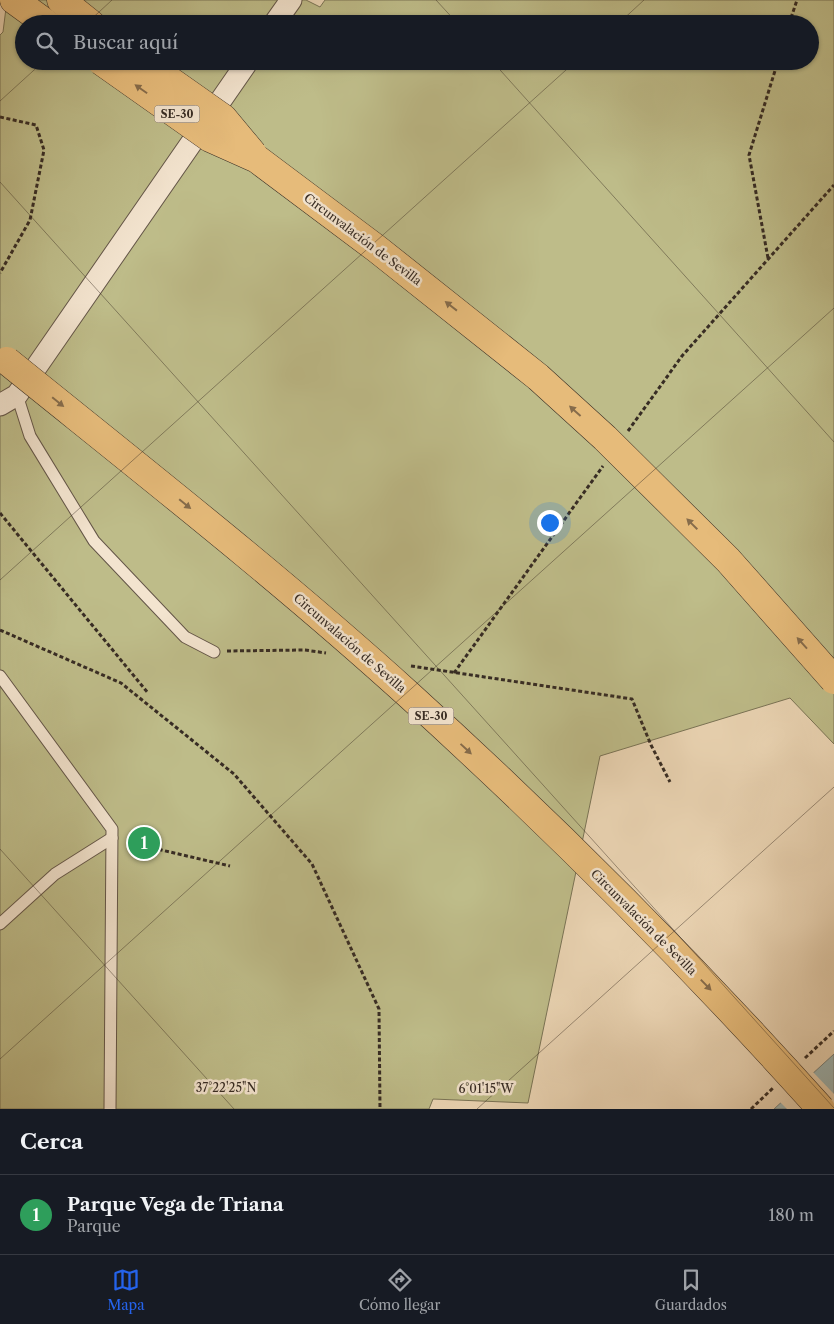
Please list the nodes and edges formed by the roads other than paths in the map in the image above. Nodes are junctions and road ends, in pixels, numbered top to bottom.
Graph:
1 (14, 0) edge
2 (291, 0) edge
3 (35, 15) edge
4 (280, 15) edge
5 (114, 70) edge
6 (155, 70) edge
7 (242, 70) edge
8 (257, 159) junction
9 (0, 355) edge
10 (8, 400) edge
11 (214, 652) road end
12 (0, 676) edge
13 (834, 680) edge
14 (112, 838) junction
15 (0, 924) edge
16 (110, 1109) edge
17 (821, 1109) edge

1 - 3 highway
2 - 4 street
8 -> 5 highway, Circunvalación de Sevilla / SE-30, bridge
6 - 8 highway, bridge
7 - 10 street
13 -> 8 highway, Circunvalación de Sevilla / SE-30, bridge
9 -> 17 highway, Circunvalación de Sevilla / SE-30, bridge
10 - 11 lane
12 - 14 lane
14 - 15 lane
14 - 16 lane

